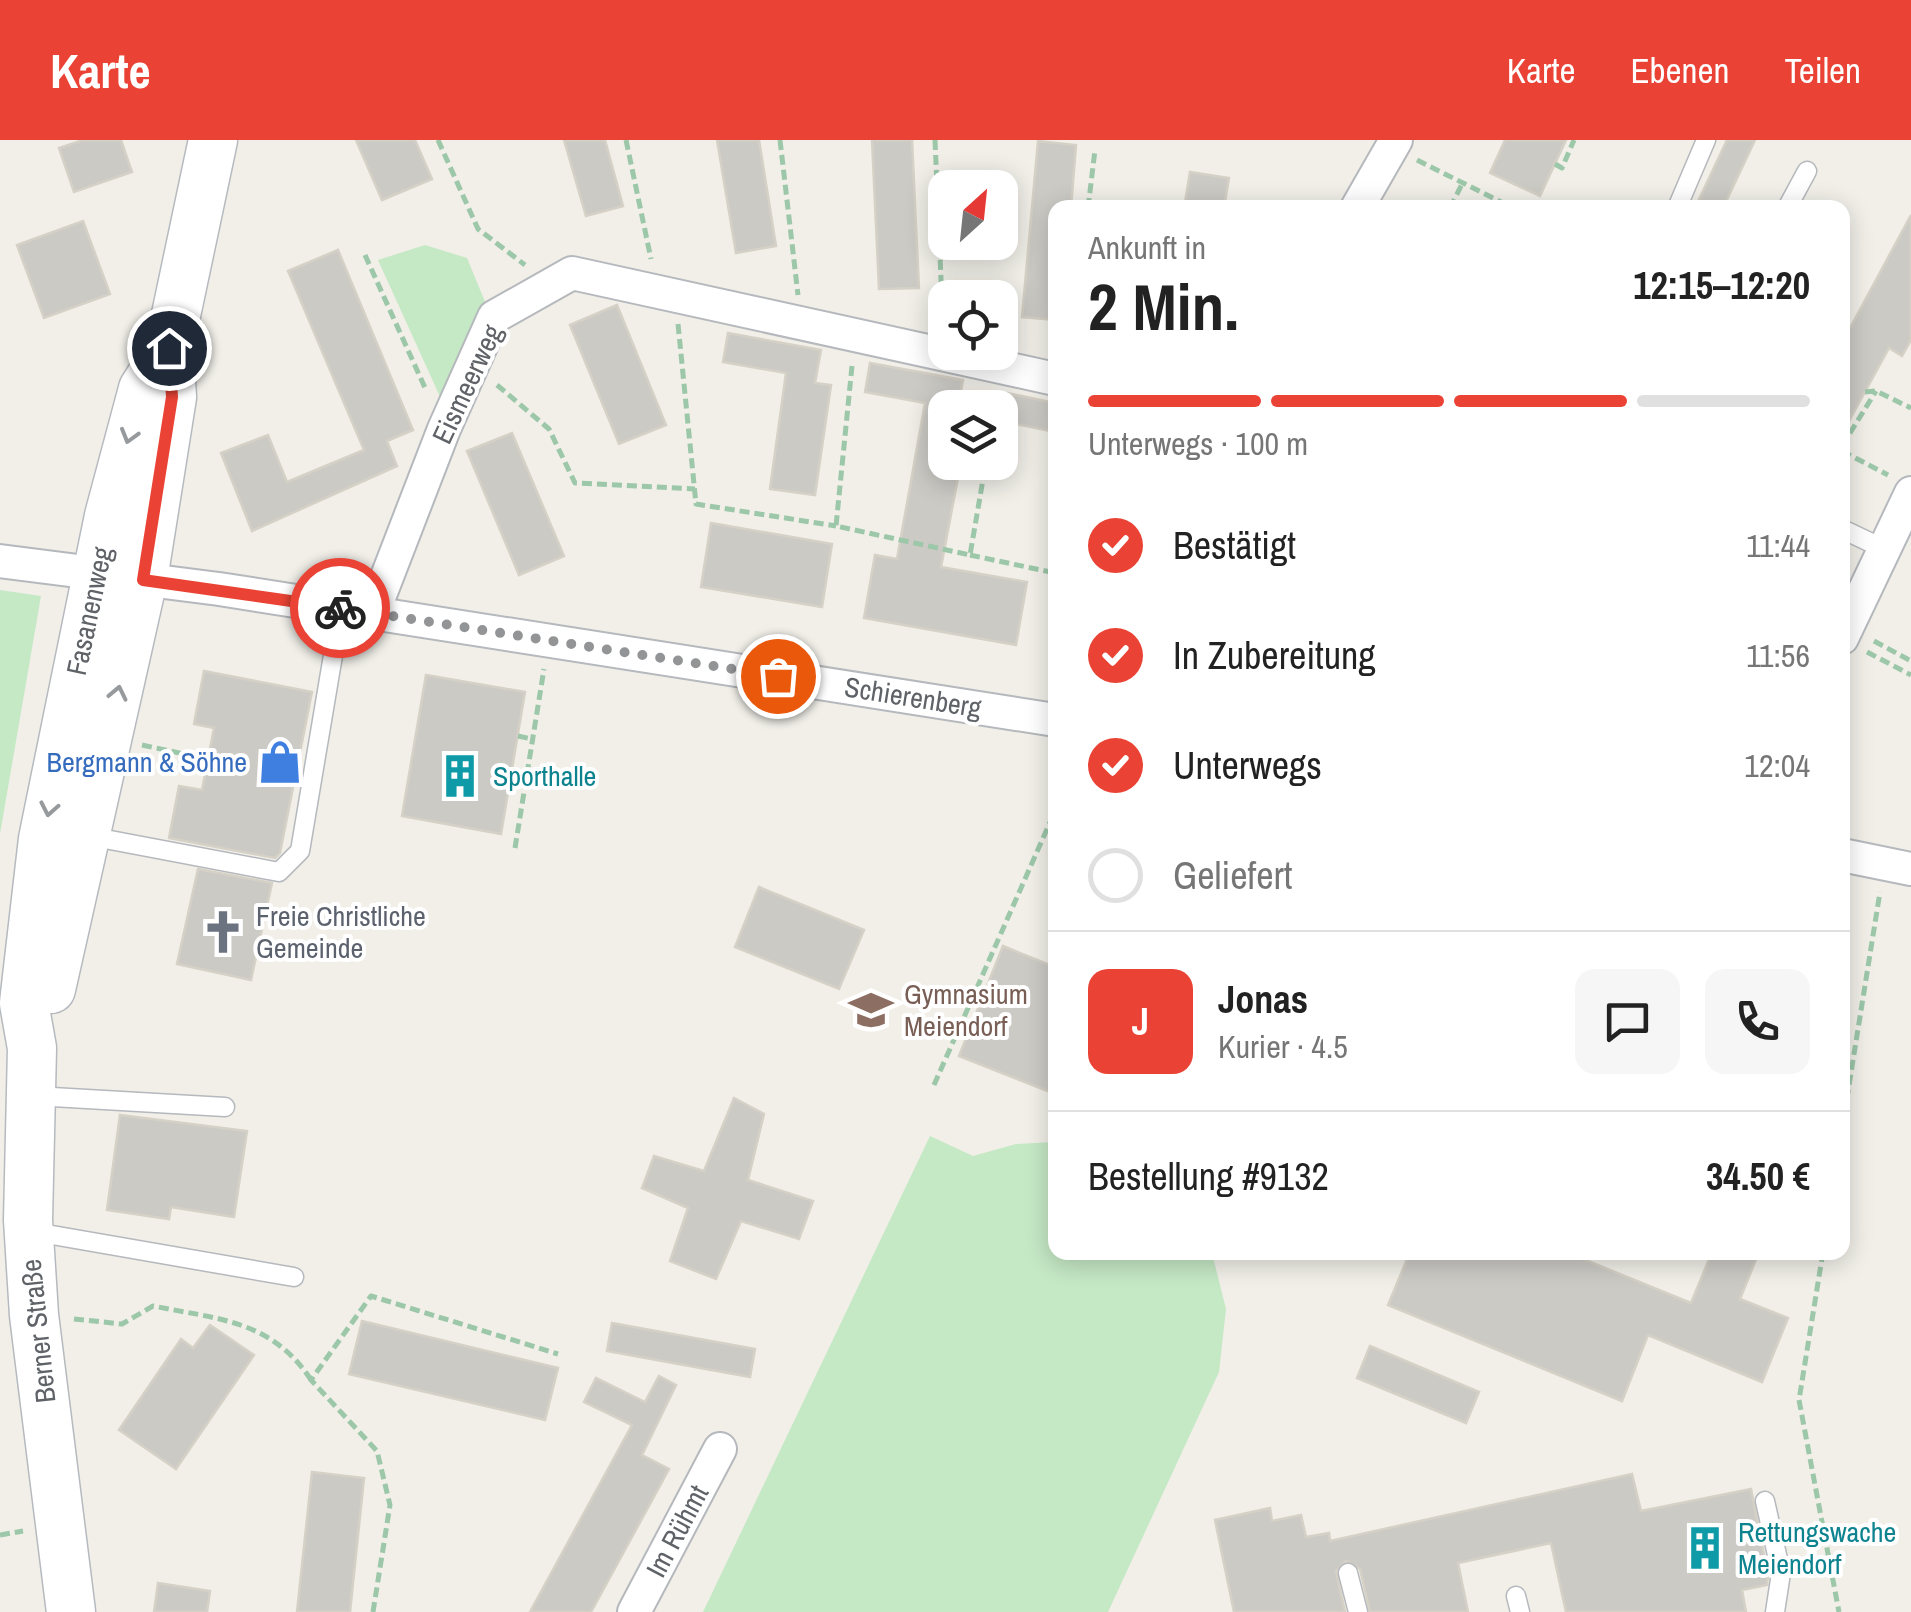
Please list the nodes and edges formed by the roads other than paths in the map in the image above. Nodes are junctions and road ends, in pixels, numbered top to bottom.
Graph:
1 (213, 140) edge
2 (1706, 140) edge
3 (1394, 144) edge
4 (1806, 171) dead end
5 (1362, 200) edge
6 (1680, 200) edge
7 (1790, 200) edge
8 (928, 350) edge
9 (1015, 370) edge
10 (1048, 377) edge
11 (1902, 486) edge
12 (1850, 533) edge
13 (1882, 548) junction
14 (0, 560) edge
15 (120, 576) junction
16 (357, 610) junction
17 (1850, 634) edge
18 (1048, 719) edge
19 (86, 836) junction
20 (1850, 857) edge
21 (1898, 866) edge
22 (56, 886) junction
23 (30, 1096) junction
24 (226, 1107) dead end
25 (28, 1231) junction
26 (294, 1278) dead end
27 (720, 1449) dead end
28 (1765, 1501) dead end
29 (1348, 1573) dead end
30 (71, 1612) edge
31 (634, 1612) edge
32 (1358, 1612) edge
33 (1775, 1612) edge

1 - 15 main road, Fasanenweg
2 - 6 lane
3 - 5 street
4 - 7 lane
8 - 16 street, Eismeerweg
9 - 10 street, Eismeerweg
11 - 13 street
12 - 13 lane
13 - 17 street
14 - 15 street, Schierenberg
15 - 16 street, Schierenberg
19 -> 15 main road, Fasanenweg
15 -> 22 main road, Fasanenweg
16 - 18 street, Schierenberg
16 - 19 lane
19 - 22 main road, Fasanenweg
20 - 21 street
22 - 23 main road, Berner Straße
23 - 24 lane
23 - 25 main road, Berner Straße
25 - 26 lane
25 - 30 main road, Berner Straße
27 - 31 street, Im Rühmt
28 - 33 lane
29 - 32 lane

